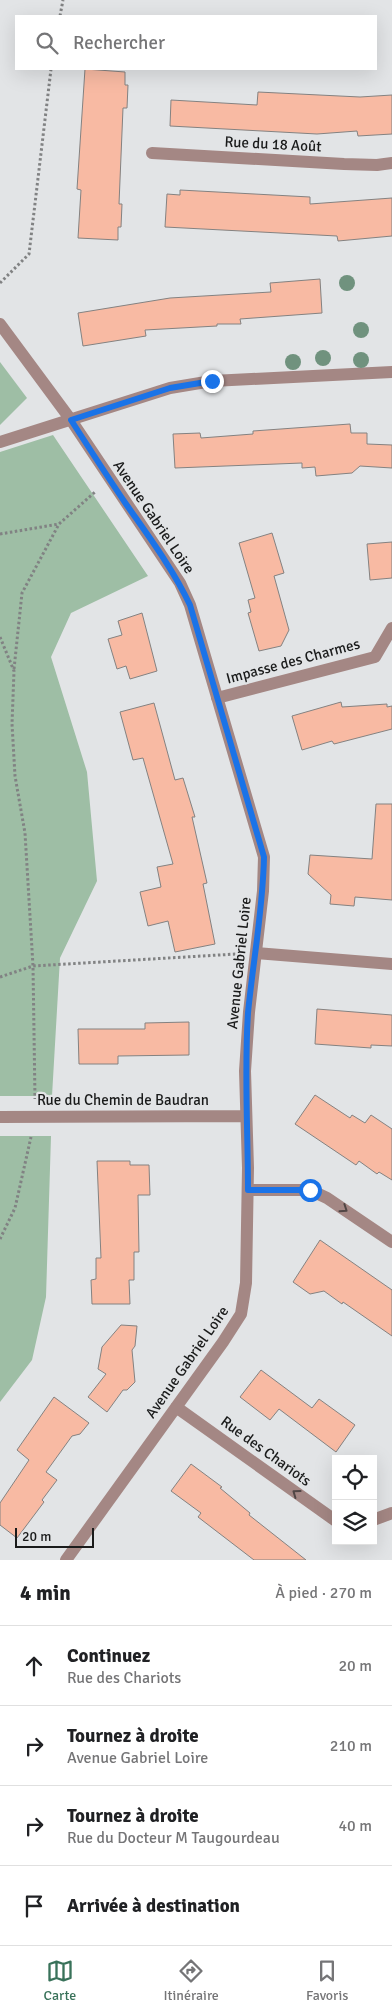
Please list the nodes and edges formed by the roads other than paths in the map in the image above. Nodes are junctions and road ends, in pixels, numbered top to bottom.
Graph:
1 (152, 153) dead end
2 (392, 163) edge
3 (0, 324) edge
4 (392, 372) edge
5 (71, 420) junction
6 (0, 442) edge
7 (392, 628) edge
8 (217, 698) junction
9 (256, 953) junction
10 (392, 964) edge
11 (246, 1116) junction
12 (0, 1117) edge
13 (248, 1190) junction
14 (392, 1242) edge
15 (176, 1407) junction
16 (392, 1513) edge
17 (332, 1518) edge
18 (377, 1519) edge
19 (66, 1560) edge

1 - 2 street, Rue du 18 Août
3 - 5 street, Avenue Gabriel Loire
4 - 5 street
5 - 6 street
5 - 8 street, Avenue Gabriel Loire
7 - 8 street, Impasse des Charmes
8 - 9 street, Avenue Gabriel Loire
9 - 10 street
9 - 11 street, Avenue Gabriel Loire
11 - 12 street, Rue du Chemin de Baudran
11 - 13 street, Avenue Gabriel Loire
13 -> 14 street
13 - 15 street, Avenue Gabriel Loire
17 -> 15 street, Rue des Chariots
15 - 19 street, Avenue Gabriel Loire
16 - 18 street

